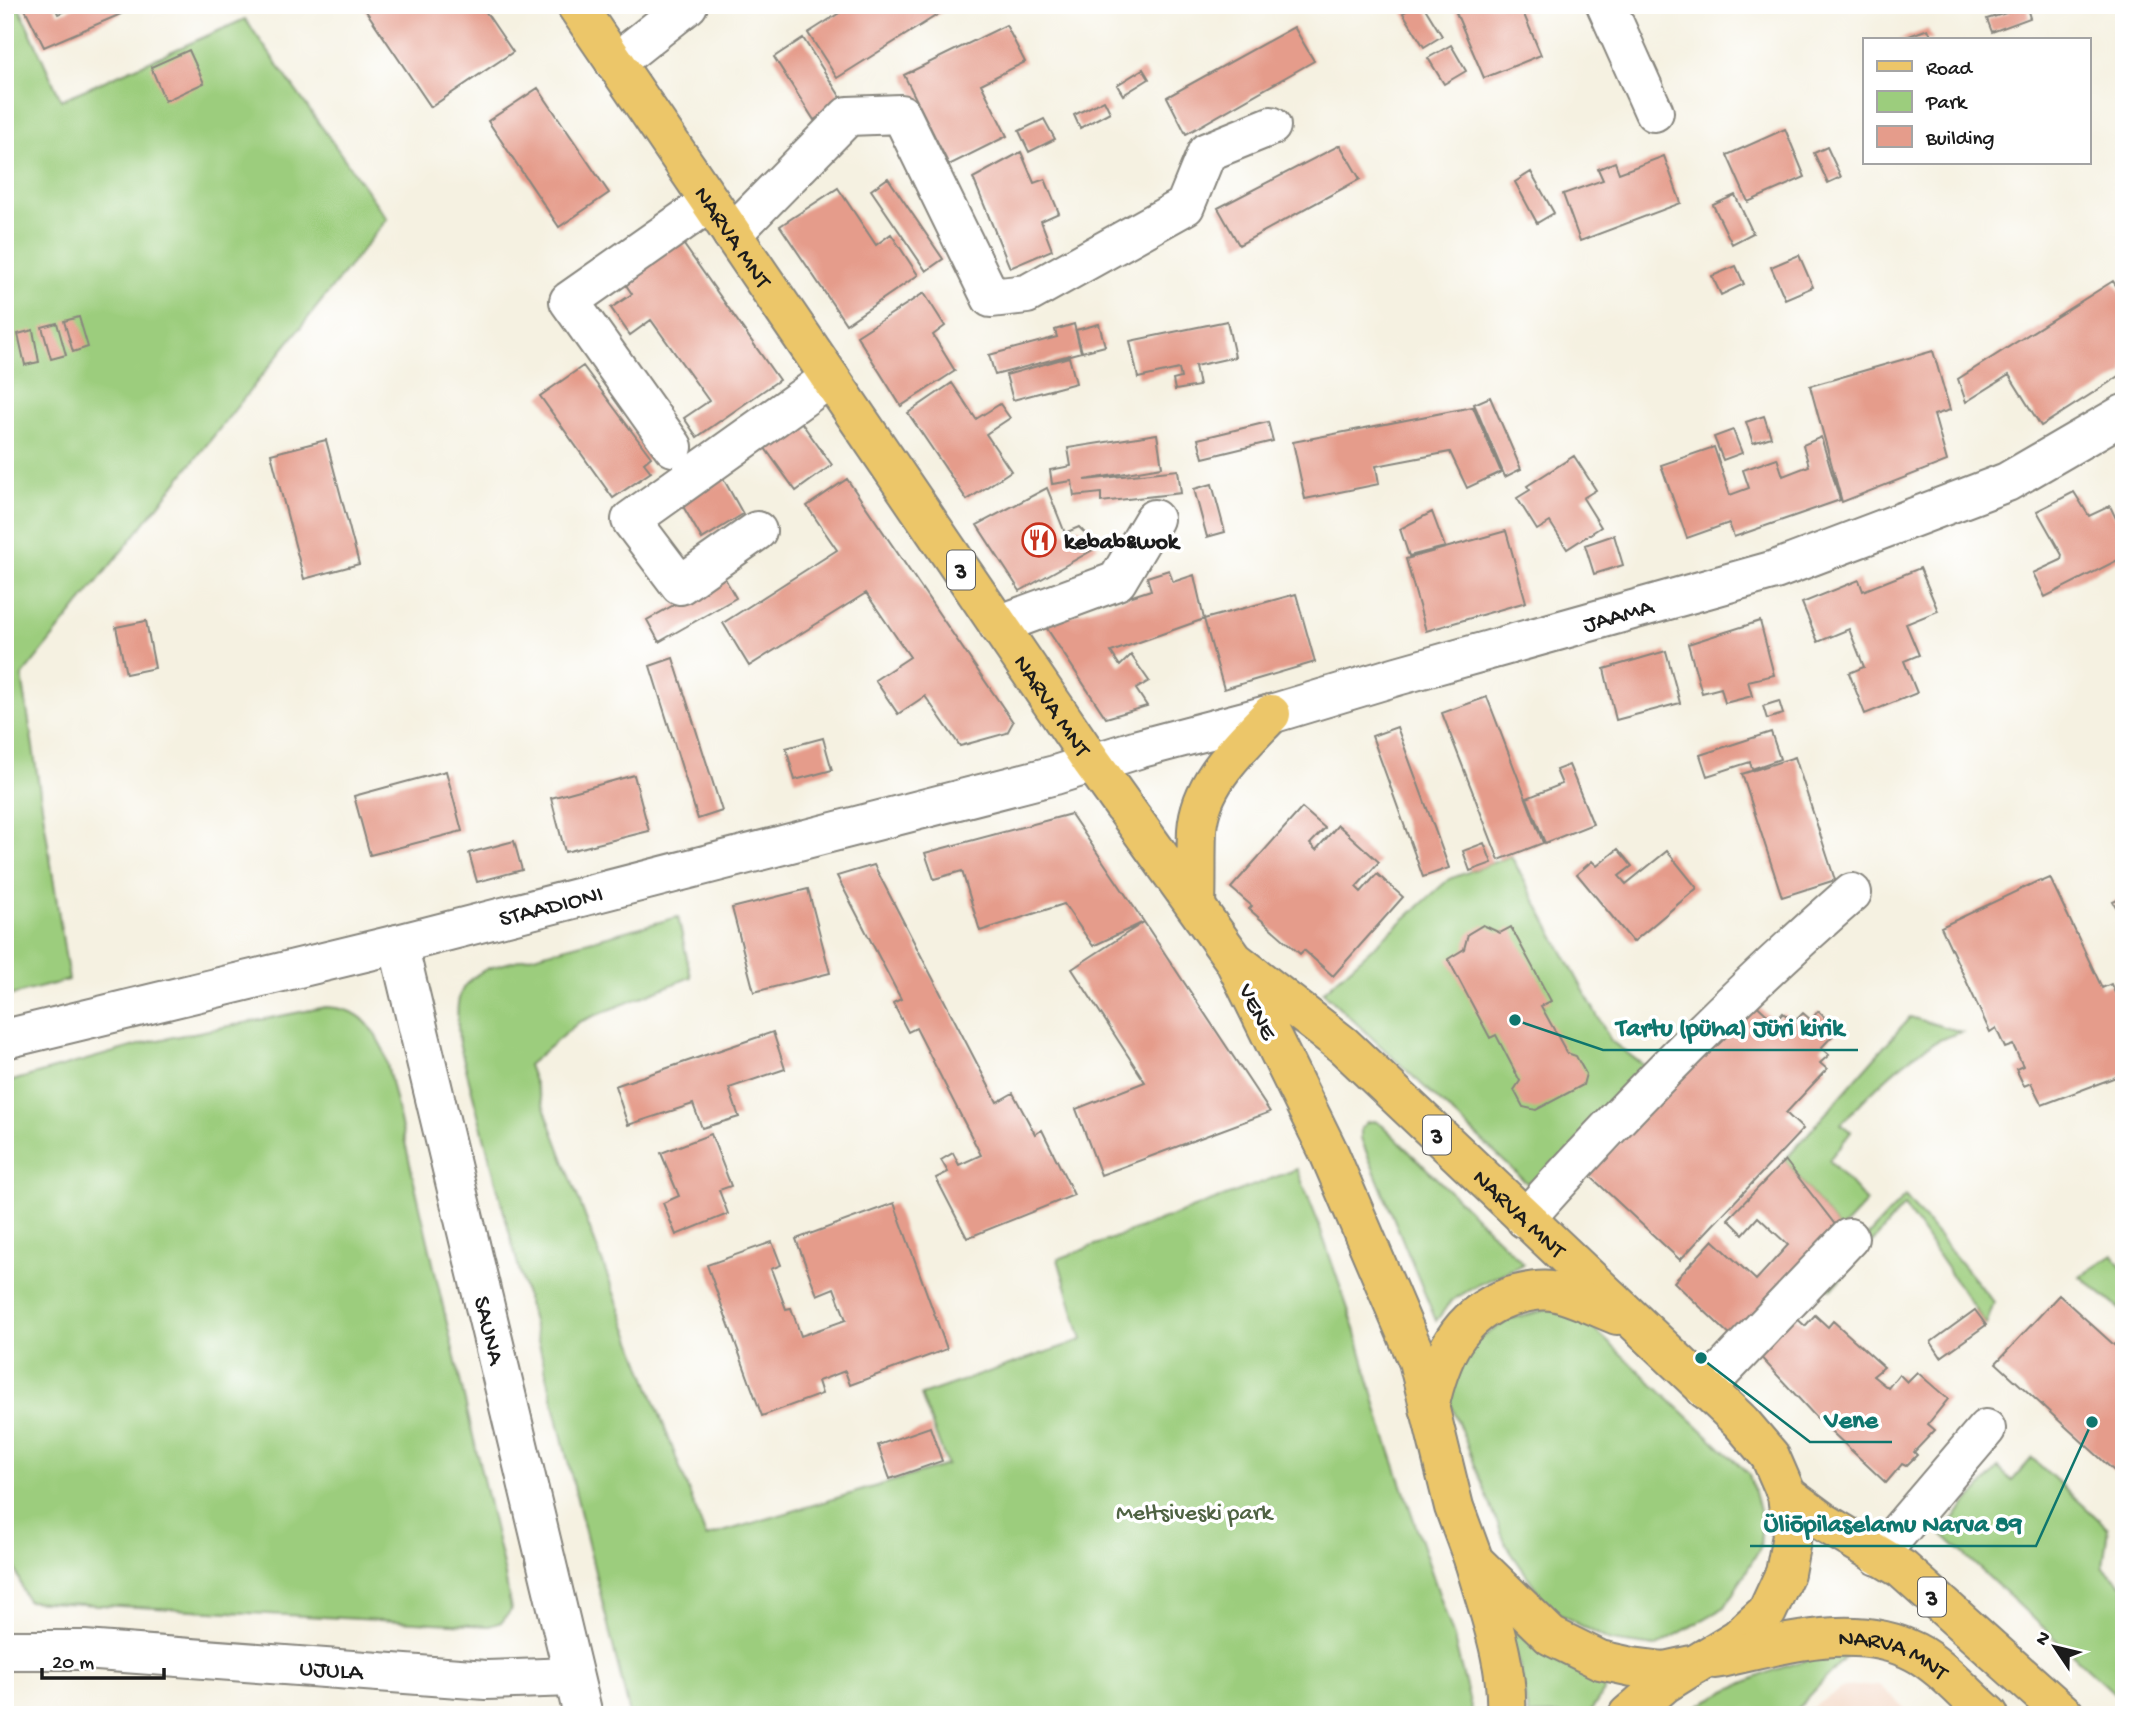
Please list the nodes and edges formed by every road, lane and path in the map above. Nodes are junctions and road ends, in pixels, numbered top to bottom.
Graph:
1 (576, 5) edge
2 (688, 5) edge
3 (1606, 5) edge
4 (615, 62) junction
5 (1654, 112) dead end
6 (1271, 127) dead end
7 (710, 202) junction
8 (732, 234) junction
9 (830, 378) junction
10 (2124, 414) edge
11 (673, 447) dead end
12 (1154, 519) dead end
13 (757, 531) dead end
14 (998, 625) junction
15 (1271, 714) junction
16 (1092, 762) junction
17 (1852, 893) dead end
18 (1196, 906) junction
19 (398, 944) junction
20 (1234, 960) junction
21 (5, 1039) edge
22 (1525, 1219) junction
23 (1849, 1238) dead end
24 (1630, 1320) junction
25 (1705, 1389) junction
26 (1429, 1410) junction
27 (1986, 1429) dead end
28 (1787, 1495) junction
29 (1878, 1556) junction
30 (1474, 1561) junction
31 (5, 1650) edge
32 (1696, 1664) junction
33 (573, 1677) junction
34 (583, 1715) edge
35 (1506, 1715) edge
36 (1628, 1715) edge
37 (1989, 1715) edge
38 (2065, 1715) edge

1 - 4 main road, NARVA MNT / 3
2 - 4 street
3 - 5 street
4 - 7 main road, NARVA MNT / 3
6 - 8 street
7 - 8 main road, NARVA MNT / 3
7 - 11 street
8 - 9 main road, NARVA MNT / 3
9 - 13 street
9 - 14 main road, NARVA MNT / 3
10 - 15 street, JAAMA
12 - 14 street
14 - 16 main road, NARVA MNT / 3
15 - 16 street, JAAMA
15 - 18 main road
16 - 18 main road, NARVA MNT / 3
16 - 19 street, STAADIONI
17 - 22 street
18 - 20 main road, NARVA MNT / 3
19 - 21 street, STAADIONI
19 - 33 street, SAUNA
20 - 22 main road, NARVA MNT / 3
20 - 26 main road, VENE / 3
22 - 24 main road, NARVA MNT / 3
23 - 25 street
24 - 25 main road, NARVA MNT
24 - 26 main road
25 - 28 main road, NARVA MNT
26 - 30 main road, VENE
27 - 29 street
28 - 29 main road, 3
28 - 32 main road
29 - 38 main road, 3
30 - 32 main road, NARVA MNT
30 - 35 main road
31 - 33 street, UJULA
32 - 36 main road
32 - 37 main road, NARVA MNT / 3
33 - 34 street, SAUNA

